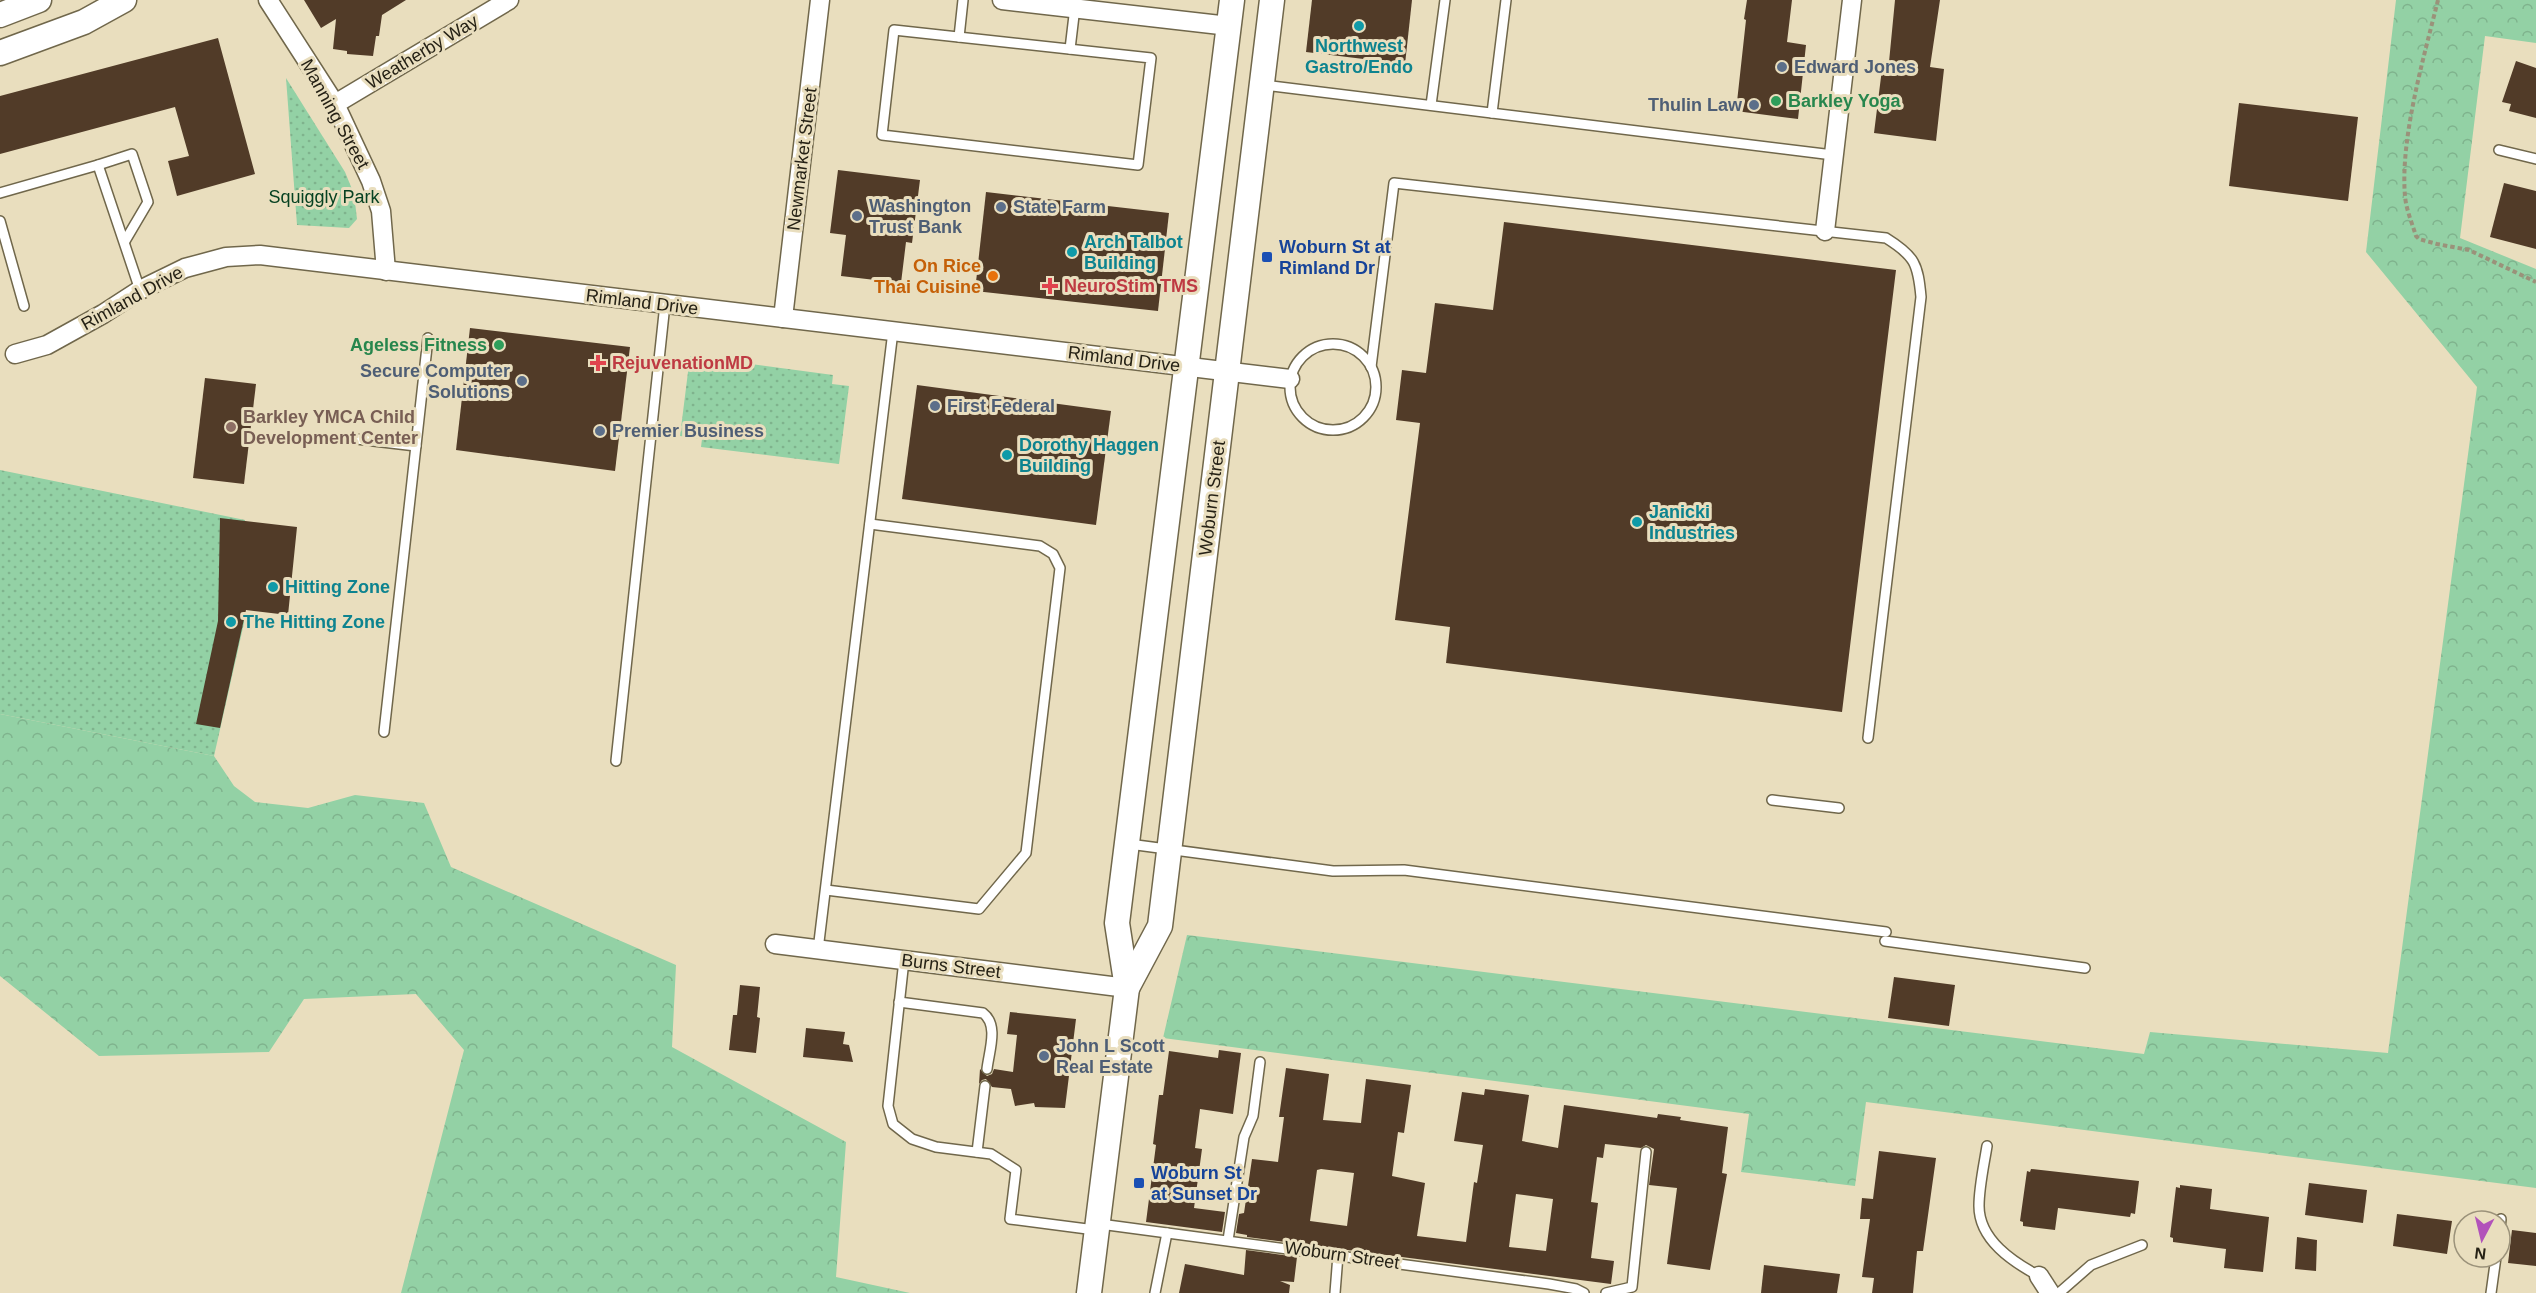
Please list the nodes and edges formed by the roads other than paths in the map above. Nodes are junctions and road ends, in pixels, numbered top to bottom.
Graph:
1 (39, 0) edge
2 (124, 0) edge
3 (268, 0) edge
4 (509, 0) edge
5 (820, 0) edge
6 (963, 0) edge
7 (1002, 0) edge
8 (1232, 0) edge
9 (1272, 0) edge
10 (1445, 0) edge
11 (1506, 0) edge
12 (1852, 0) edge
13 (1075, 4) edge
14 (1123, 7) edge
15 (0, 15) edge
16 (1229, 26) junction
17 (959, 37) junction
18 (1070, 49) junction
19 (0, 53) edge
20 (1262, 84) junction
21 (334, 104) junction
22 (1431, 105) junction
23 (1492, 113) junction
24 (2499, 150) dead end
25 (1833, 155) junction
26 (2536, 159) edge
27 (98, 165) junction
28 (0, 193) edge
29 (0, 221) edge
30 (1825, 231) junction
31 (125, 241) junction
32 (386, 271) junction
33 (140, 290) junction
34 (665, 304) junction
35 (24, 306) dead end
36 (783, 318) junction
37 (893, 331) junction
38 (428, 338) dead end
39 (15, 354) dead end
40 (1186, 366) junction
41 (1371, 367) junction
42 (1227, 371) junction
43 (1290, 379) junction
44 (348, 438) dead end
45 (416, 446) junction
46 (870, 524) junction
47 (384, 732) dead end
48 (1868, 738) dead end
49 (616, 760) dead end
50 (1772, 800) dead end
51 (1839, 808) dead end
52 (1127, 843) junction
53 (1169, 849) junction
54 (826, 890) junction
55 (775, 944) dead end
56 (818, 950) junction
57 (904, 960) junction
58 (2085, 968) dead end
59 (1127, 988) junction
60 (899, 1002) junction
61 (1260, 1062) dead end
62 (987, 1069) dead end
63 (985, 1086) dead end
64 (1987, 1146) dead end
65 (977, 1152) junction
66 (1646, 1152) dead end
67 (1097, 1227) junction
68 (1167, 1233) junction
69 (1227, 1240) junction
70 (2142, 1245) dead end
71 (1338, 1255) junction
72 (2494, 1269) edge
73 (2039, 1276) joint
74 (1089, 1293) edge
75 (1155, 1293) edge
76 (1335, 1293) edge
77 (1584, 1293) edge
78 (1606, 1293) edge
79 (2050, 1293) edge
80 (2059, 1293) edge
81 (2491, 1293) edge

1 - 15 main road
2 - 19 main road
3 - 21 street, Manning Street
4 - 21 street, Weatherby Way
5 - 36 street, Newmarket Street
6 - 17 lane
7 - 13 street
8 - 16 main road, Woburn Street
9 - 20 main road, Woburn Street
10 - 22 lane
11 - 23 lane
12 - 25 street
13 - 14 street
13 - 18 lane
14 - 16 street
16 - 40 main road, Woburn Street
17 - 18 lane
17 - 18 lane
20 - 22 lane
20 - 42 main road, Woburn Street
21 - 32 street, Manning Street
22 - 23 lane
23 - 25 lane
24 - 26 lane
25 - 30 street
27 - 28 lane
27 - 31 lane
27 - 31 lane
29 - 35 lane
30 - 41 lane
30 - 48 lane
31 - 33 lane
32 - 33 street, Rimland Drive
32 - 34 street, Rimland Drive
33 - 39 street, Rimland Drive
34 - 36 street, Rimland Drive
34 - 49 lane
36 - 37 street, Rimland Drive
37 - 40 street, Rimland Drive
37 - 46 lane
38 - 45 lane
40 - 42 street, Rimland Drive
40 - 52 main road, Woburn Street
41 - 43 lane
41 - 43 lane
42 - 43 street, Rimland Drive
42 - 53 main road, Woburn Street
44 - 45 lane
45 - 47 lane
46 - 54 lane
46 - 54 lane
50 - 51 lane
52 - 53 lane
52 - 59 main road, Woburn Street
53 - 58 lane
53 - 59 main road, Woburn Street
54 - 56 lane
55 - 56 street, Burns Street
56 - 57 street, Burns Street
57 - 59 street, Burns Street
57 - 60 lane
59 - 67 main road, Woburn Street
60 - 62 lane
60 - 65 lane
61 - 69 lane
63 - 65 lane
64 - 73 lane
65 - 67 lane
66 - 78 lane
67 - 68 lane, Woburn Street
67 - 74 main road, Woburn Street
68 - 69 lane, Woburn Street
68 - 75 lane
69 - 71 lane, Woburn Street
70 - 80 lane
71 - 76 lane
71 - 77 lane, Woburn Street
72 - 81 lane
73 - 79 street

